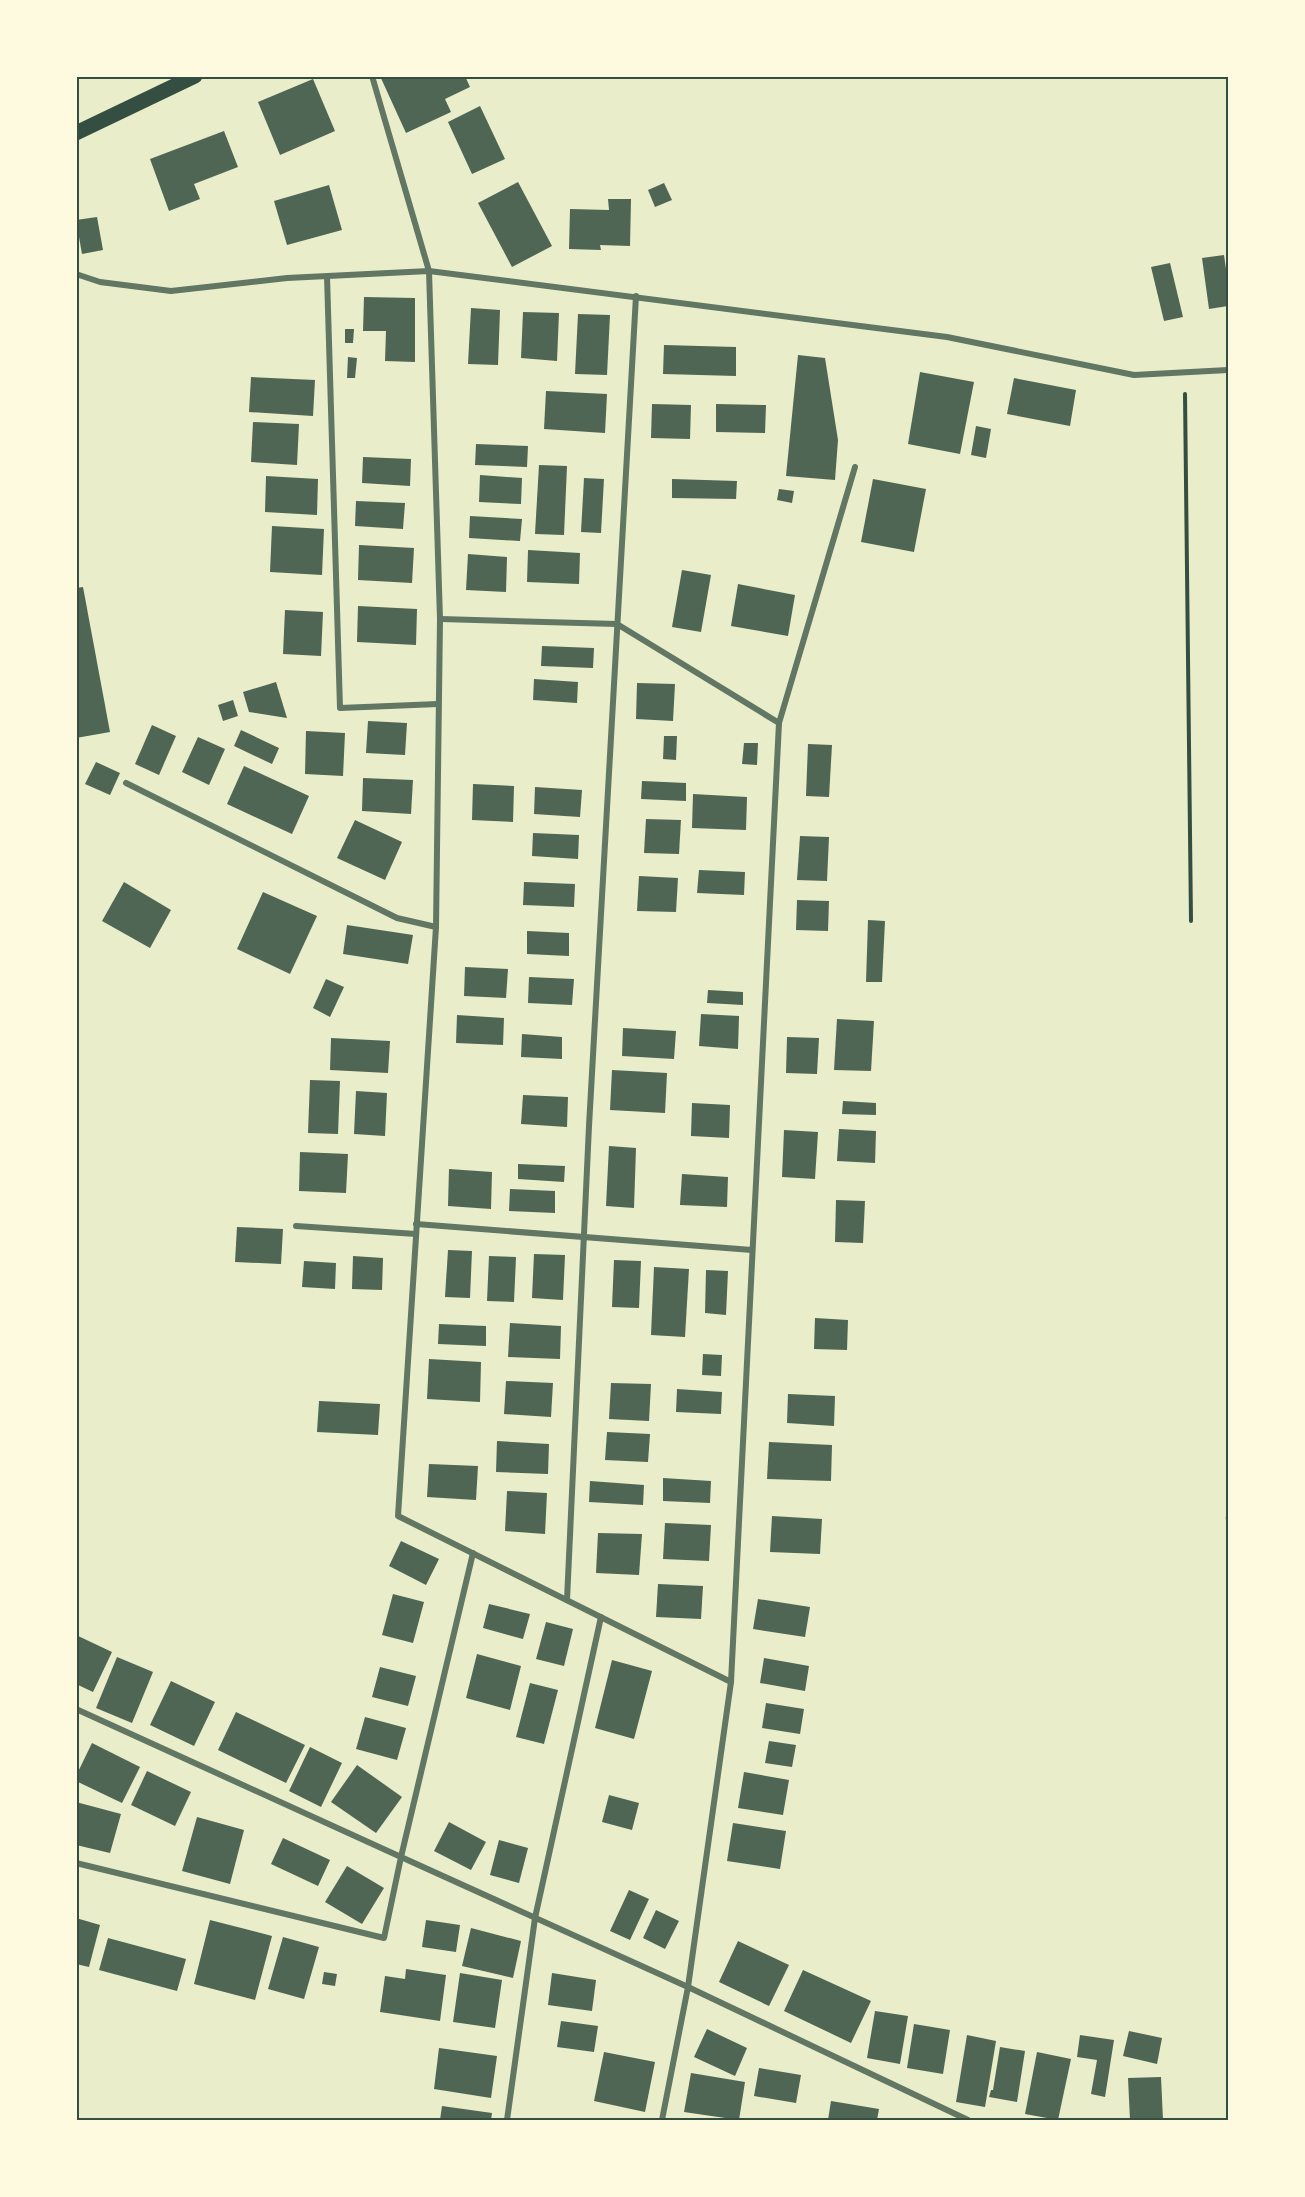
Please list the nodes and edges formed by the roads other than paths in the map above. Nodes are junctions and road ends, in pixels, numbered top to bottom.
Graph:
1 (195, 76) edge
2 (372, 76) edge
3 (76, 133) edge
4 (429, 271) junction
5 (76, 273) edge
6 (327, 276) junction
7 (636, 296) junction
8 (1228, 370) edge
9 (855, 467) dead end
10 (440, 619) junction
11 (617, 624) junction
12 (438, 704) junction
13 (779, 723) junction
14 (126, 783) dead end
15 (436, 927) junction
16 (416, 1224) junction
17 (296, 1226) dead end
18 (416, 1234) junction
19 (584, 1237) junction
20 (752, 1250) junction
21 (473, 1553) junction
22 (567, 1600) junction
23 (601, 1617) junction
24 (731, 1682) junction
25 (76, 1709) edge
26 (401, 1857) junction
27 (76, 1863) edge
28 (535, 1918) junction
29 (688, 1987) junction
30 (507, 2121) edge
31 (662, 2121) edge
32 (968, 2121) edge

1 - 3 main road
2 - 4 street
4 - 6 street
4 - 7 street
4 - 10 street
5 - 6 street
6 - 12 street
7 - 8 street
7 - 11 street
9 - 13 street
10 - 11 street
10 - 12 street
11 - 13 street
11 - 19 street
12 - 15 street
13 - 20 street
14 - 15 street
15 - 16 street
16 - 18 street
16 - 19 street
17 - 18 street
18 - 21 street
19 - 20 street
19 - 22 street
20 - 24 street
21 - 22 street
21 - 26 street
22 - 23 street
23 - 24 street
23 - 28 street
24 - 29 street
25 - 26 street
26 - 27 street
26 - 28 street
28 - 29 street
28 - 30 street
29 - 31 street
29 - 32 street

